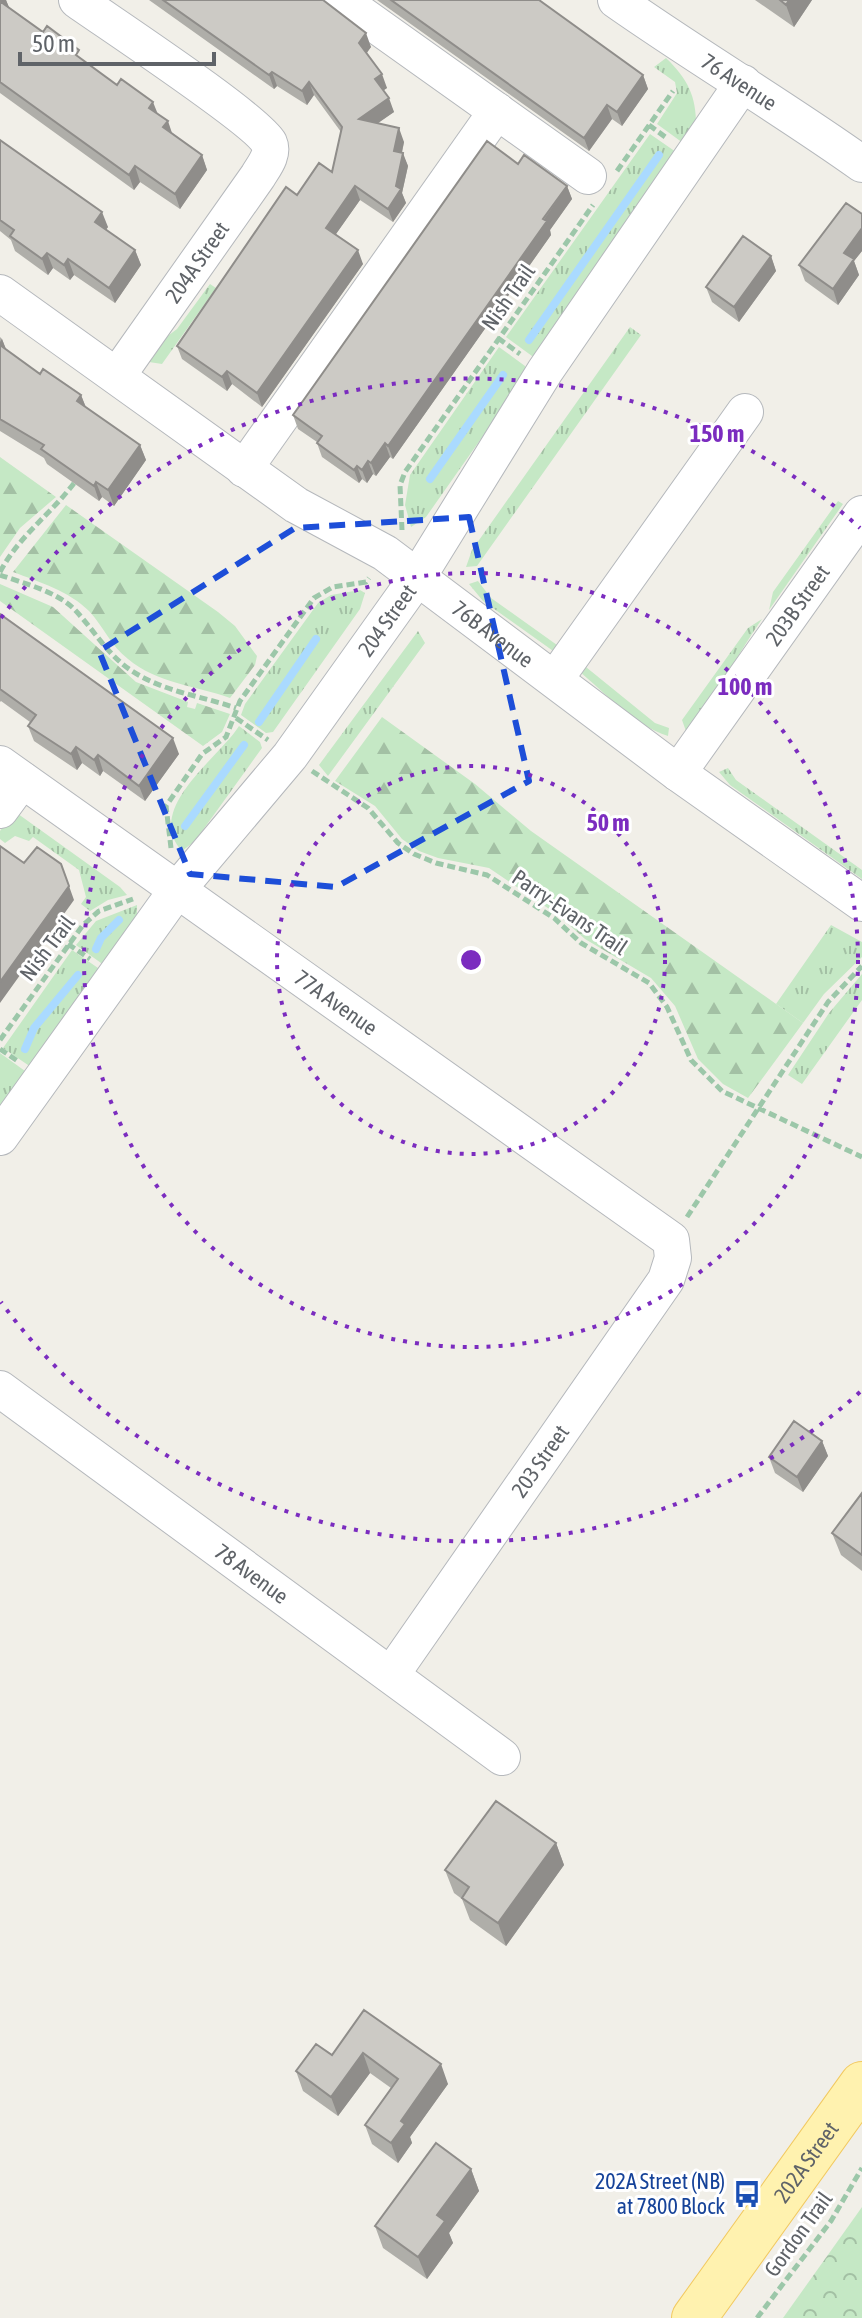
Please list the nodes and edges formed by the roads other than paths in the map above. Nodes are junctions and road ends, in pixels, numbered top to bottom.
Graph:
1 (77, 0) edge
2 (341, 0) edge
3 (616, 0) edge
4 (743, 83) junction
5 (497, 111) junction
6 (862, 164) edge
7 (599, 184) road end
8 (0, 293) edge
9 (117, 376) junction
10 (745, 412) dead end
11 (244, 469) junction
12 (862, 514) edge
13 (417, 578) junction
14 (555, 679) junction
15 (11, 772) edge
16 (678, 773) junction
17 (0, 810) edge
18 (177, 890) junction
19 (862, 903) edge
20 (0, 1137) edge
21 (671, 1240) joint
22 (0, 1389) edge
23 (391, 1675) junction
24 (502, 1757) dead end
25 (862, 2084) edge
26 (694, 2318) edge

1 - 9 street, 204A Street
2 - 5 street
3 - 4 street, 76 Avenue
4 - 6 street, 76 Avenue
4 - 13 street, 204 Street
5 - 7 street
5 - 11 street
8 - 9 street, 76B Avenue
9 - 11 street, 76B Avenue
10 - 14 street
11 - 13 street, 76B Avenue
12 - 16 street, 203B Street
13 - 14 street, 76B Avenue
13 - 18 street, 204 Street
14 - 16 street, 76B Avenue
15 - 17 street
15 - 18 street, 77A Avenue
16 - 19 street, 76B Avenue
18 - 20 street, 204 Street
18 - 21 street, 77A Avenue
21 - 23 street, 203 Street
22 - 23 street, 78 Avenue
23 - 24 street, 78 Avenue
25 - 26 main road, 202A Street

